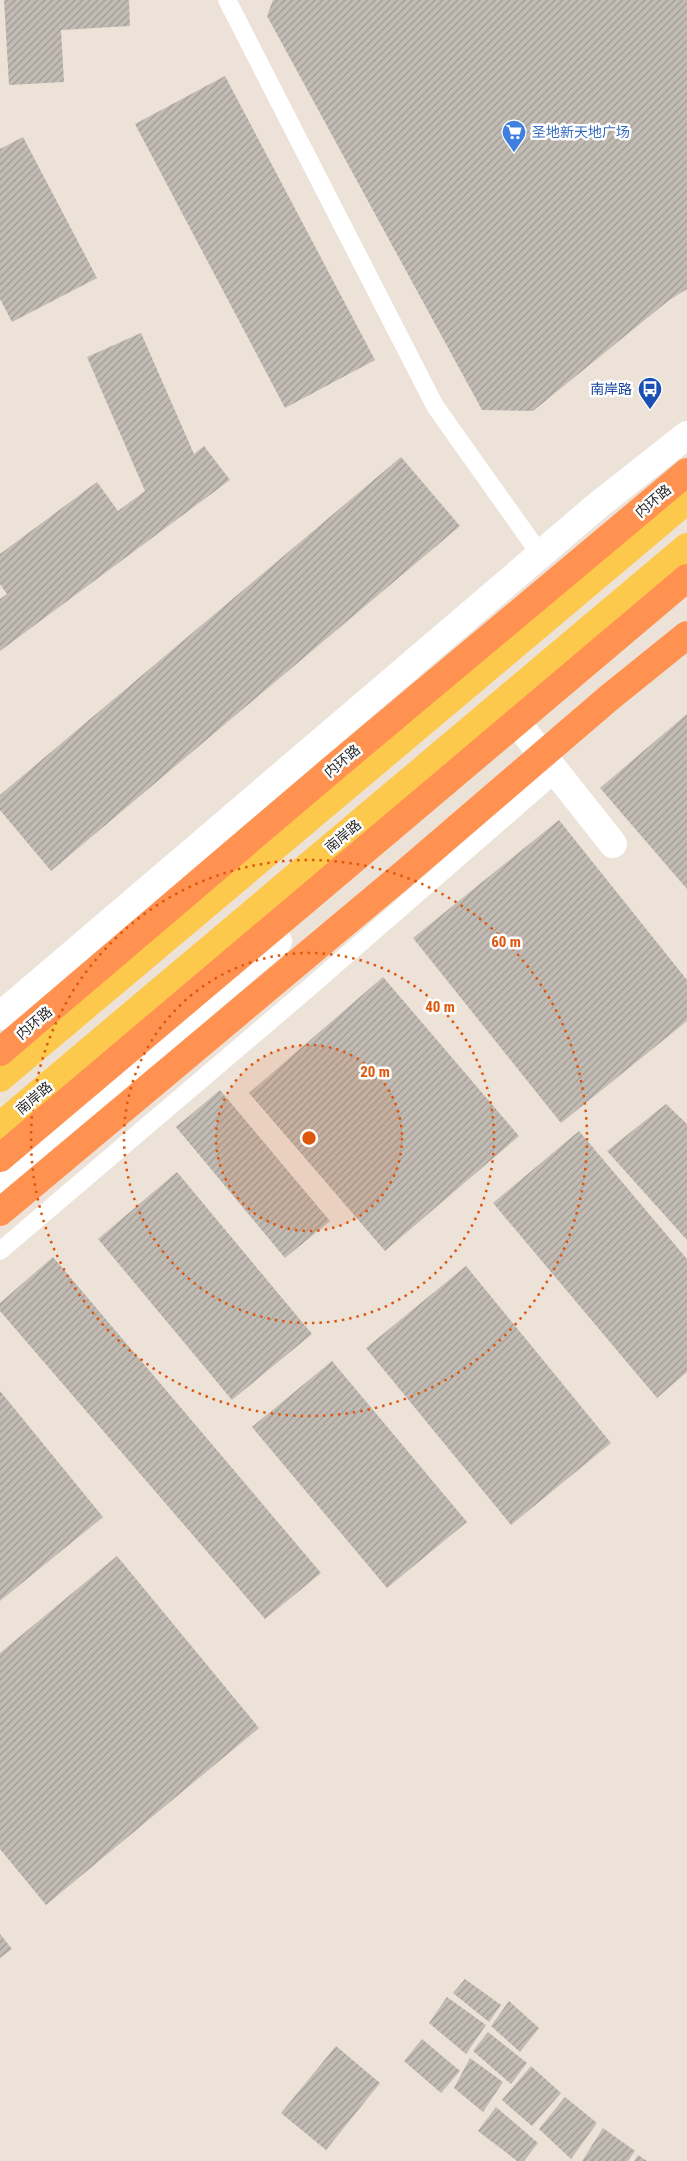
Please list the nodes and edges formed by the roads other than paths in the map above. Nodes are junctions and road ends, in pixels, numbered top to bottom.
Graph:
1 (226, 0) edge
2 (687, 435) edge
3 (687, 472) edge
4 (687, 500) edge
5 (687, 547) edge
6 (540, 554) junction
7 (687, 578) edge
8 (687, 590) edge
9 (687, 635) edge
10 (522, 729) junction
11 (557, 772) junction
12 (613, 844) dead end
13 (223, 989) junction
14 (0, 1016) edge
15 (130, 1016) junction
16 (0, 1052) edge
17 (0, 1078) edge
18 (0, 1126) edge
19 (0, 1158) edge
20 (0, 1179) edge
21 (0, 1212) edge
22 (0, 1251) edge

1 - 6 lane
2 - 6 main road
3 - 16 highway, 内环路
4 - 17 main road
5 - 15 main road, 南岸路
6 - 14 main road
7 - 19 highway
8 - 10 main road
9 - 21 highway
10 - 11 main road
10 - 13 main road
11 - 12 main road
11 - 22 lane
13 - 15 main road
13 - 20 main road
15 - 18 main road, 南岸路

